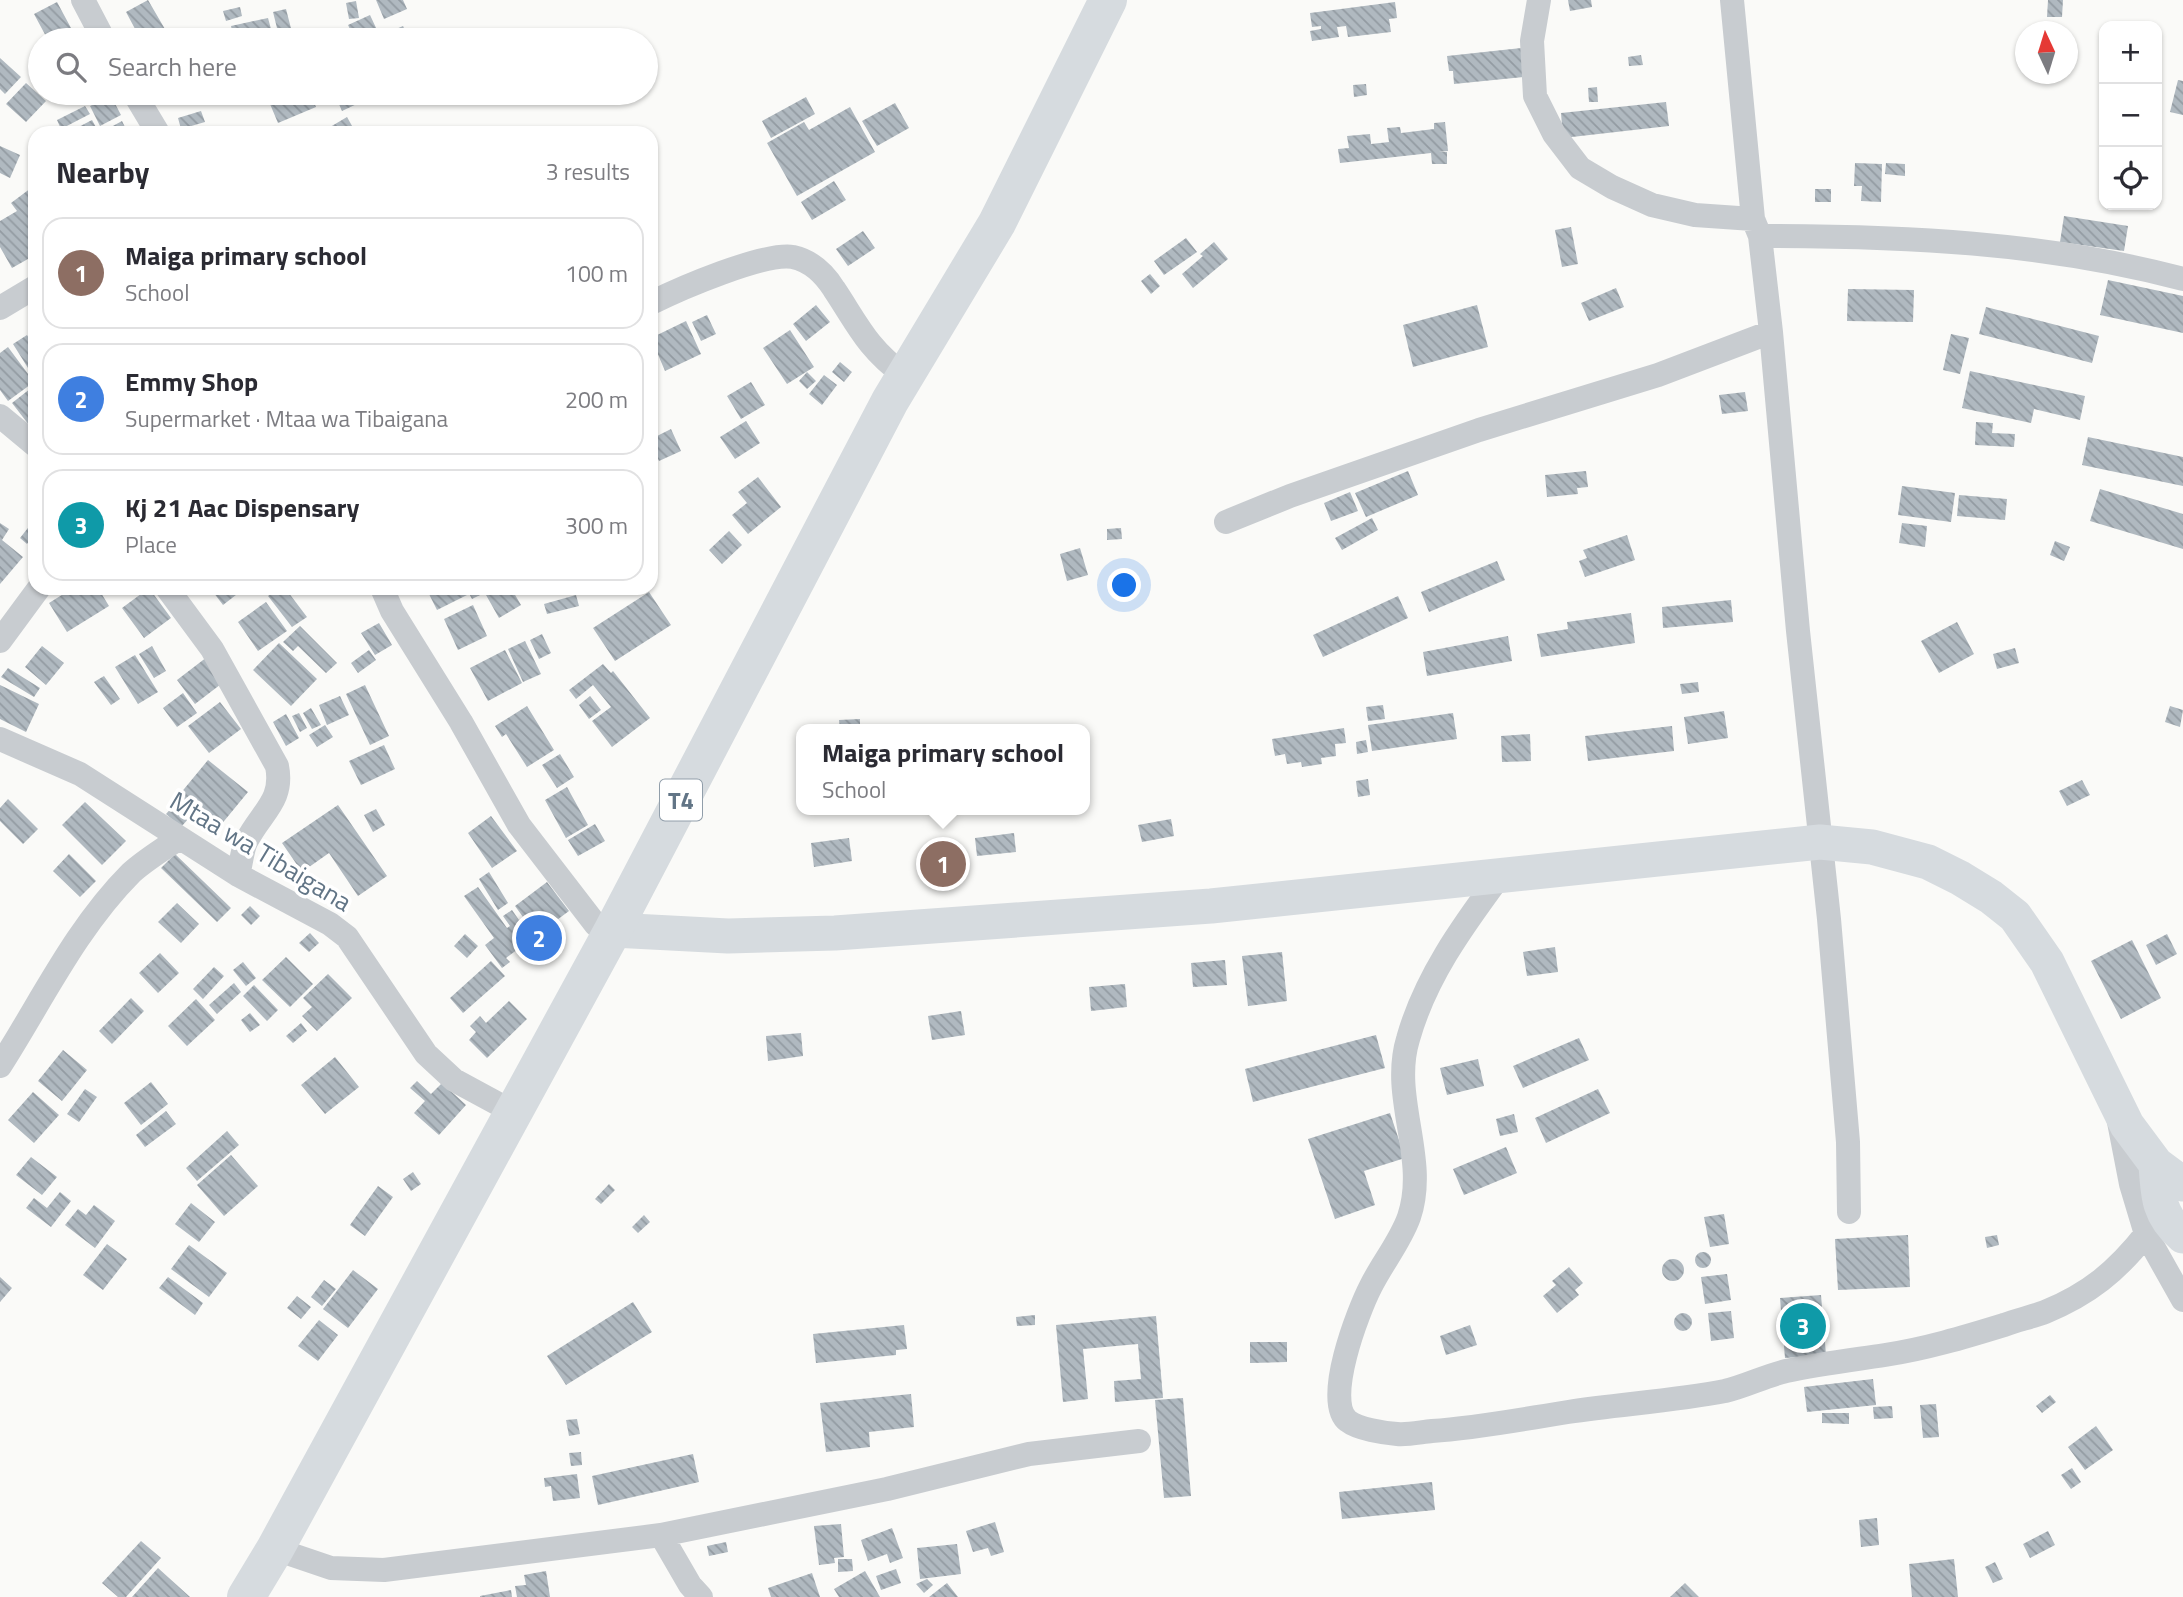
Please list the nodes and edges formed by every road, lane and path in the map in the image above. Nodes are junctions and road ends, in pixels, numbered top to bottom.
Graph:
1 (1108, 0) edge
2 (1539, 0) edge
3 (1732, 0) edge
4 (94, 5) edge
5 (101, 28) edge
6 (141, 105) edge
7 (154, 126) edge
8 (1756, 227) junction
9 (2183, 279) edge
10 (28, 291) edge
11 (658, 300) edge
12 (0, 308) edge
13 (1771, 332) junction
14 (904, 375) junction
15 (0, 416) edge
16 (28, 439) edge
17 (1226, 522) dead end
18 (34, 595) edge
19 (172, 595) edge
20 (385, 595) edge
21 (0, 641) edge
22 (0, 738) edge
23 (179, 838) junction
24 (1820, 842) junction
25 (238, 875) junction
26 (1499, 877) junction
27 (613, 930) junction
28 (0, 1066) edge
29 (2114, 1099) junction
30 (515, 1113) junction
31 (2169, 1174) edge
32 (1849, 1212) dead end
33 (2146, 1234) junction
34 (2183, 1236) edge
35 (2183, 1300) edge
36 (1139, 1441) dead end
37 (661, 1535) junction
38 (275, 1549) junction
39 (246, 1597) edge
40 (701, 1597) edge

1 - 14 highway, T4
2 - 8 street
3 - 8 street
4 - 5 street
6 - 7 street
8 - 9 street
8 - 13 street
10 - 12 street
11 - 14 street
13 - 17 street
13 - 24 street
14 - 27 highway, T4
15 - 16 street
18 - 21 street
19 - 25 street
20 - 27 street
22 - 23 street, Mtaa wa Tibaigana
23 - 25 street, Mtaa wa Tibaigana
23 - 28 street
24 - 26 street
24 - 29 street
24 - 32 street
25 - 30 street, Mtaa wa Tibaigana
26 - 27 street
26 - 33 street
27 - 30 highway, T4
29 - 31 street
29 - 33 street
30 - 38 highway, T4
31 - 34 street
33 - 35 street
36 - 37 street
37 - 38 street
37 - 40 street
38 - 39 highway, T4

